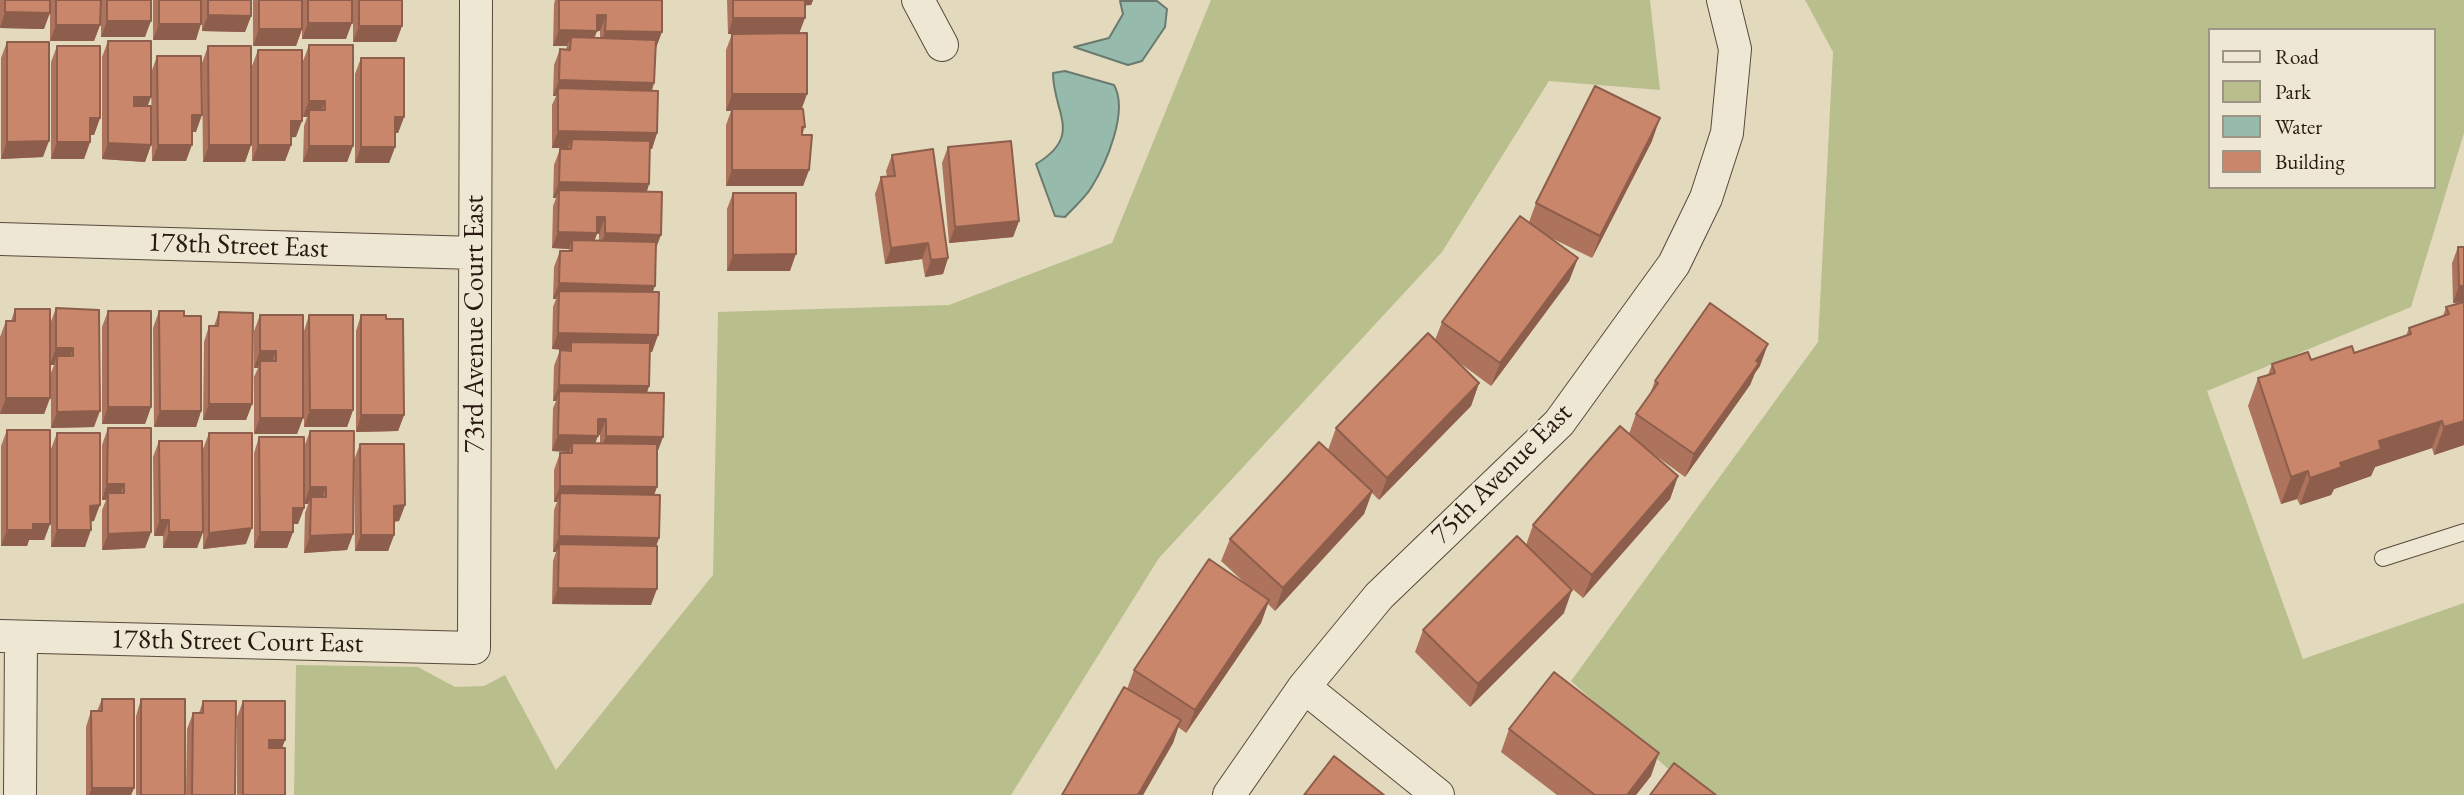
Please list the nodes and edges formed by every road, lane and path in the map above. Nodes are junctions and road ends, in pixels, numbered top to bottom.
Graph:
1 (476, 0) edge
2 (918, 0) edge
3 (1723, 0) edge
4 (942, 46) dead end
5 (0, 239) edge
6 (475, 253) junction
7 (2464, 532) edge
8 (2383, 558) dead end
9 (10, 637) edge
10 (474, 648) joint
11 (1304, 687) junction
12 (20, 795) edge
13 (1229, 795) edge
14 (1438, 795) edge

1 - 6 street, 73rd Avenue Court East
2 - 4 street
3 - 11 street, 75th Avenue East
5 - 6 street, 178th Street East
6 - 10 street, 73rd Avenue Court East
7 - 8 lane
9 - 10 street, 178th Street Court East
9 - 12 street
11 - 13 street, 75th Avenue East
11 - 14 street

